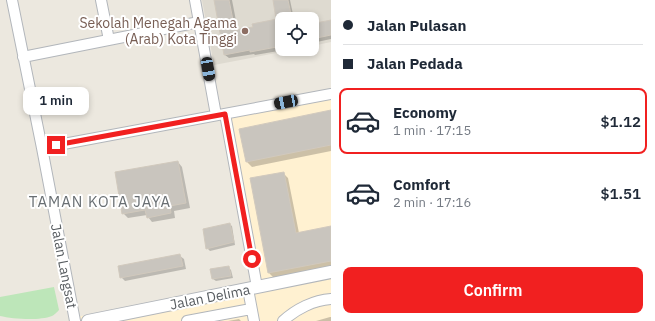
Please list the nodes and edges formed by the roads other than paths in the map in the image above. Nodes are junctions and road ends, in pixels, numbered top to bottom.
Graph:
1 (12, 0) edge
2 (101, 0) edge
3 (195, 0) edge
4 (199, 22) junction
5 (109, 40) junction
6 (23, 58) junction
7 (331, 94) edge
8 (221, 114) junction
9 (42, 148) junction
10 (331, 272) edge
11 (252, 288) junction
12 (331, 299) edge
13 (251, 308) junction
14 (75, 321) edge
15 (88, 321) edge
16 (187, 321) edge
17 (254, 321) edge
18 (283, 321) edge

1 - 6 street, Jalan Langsat
2 - 5 street
3 - 4 street
4 - 5 street
4 - 8 street
5 - 6 street
6 - 9 street, Jalan Langsat
7 - 8 street
8 - 9 street
8 - 11 street
9 - 14 street, Jalan Langsat
10 - 11 street, Jalan Delima
11 - 13 street
11 - 15 street, Jalan Delima
12 - 18 street
13 - 16 street, Jalan Delima
13 - 17 street

